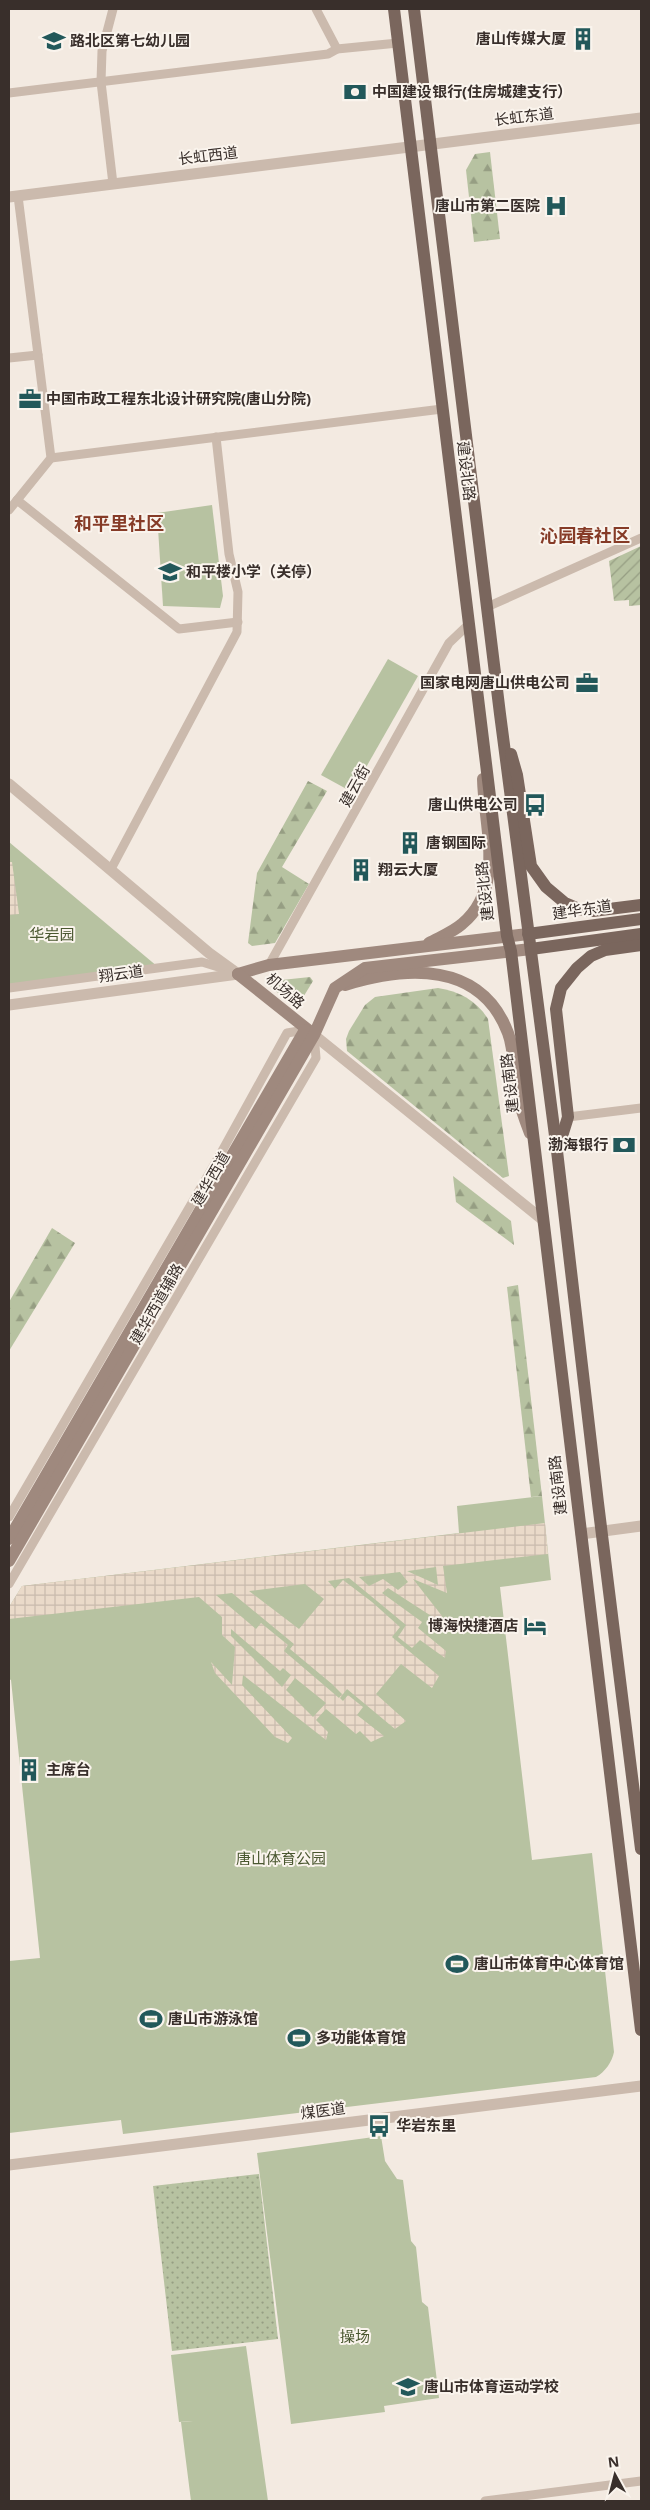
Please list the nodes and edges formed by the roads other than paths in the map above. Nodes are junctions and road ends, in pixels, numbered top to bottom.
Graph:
1 (113, 9) edge
2 (316, 9) edge
3 (394, 9) edge
4 (414, 9) edge
5 (398, 42) junction
6 (337, 49) junction
7 (101, 82) junction
8 (9, 93) edge
9 (641, 118) edge
10 (432, 143) junction
11 (411, 146) junction
12 (113, 184) junction
13 (13, 196) edge
14 (38, 355) junction
15 (9, 358) edge
16 (442, 408) junction
17 (216, 437) junction
18 (51, 458) junction
19 (17, 500) junction
20 (9, 510) edge
21 (641, 538) edge
22 (487, 607) junction
23 (238, 622) junction
24 (469, 624) junction
25 (500, 714) junction
26 (482, 728) junction
27 (9, 784) edge
28 (110, 869) junction
29 (641, 905) edge
30 (641, 919) edge
31 (528, 934) junction
32 (641, 934) edge
33 (507, 936) junction
34 (641, 945) edge
35 (423, 947) junction
36 (531, 949) junction
37 (511, 951) junction
38 (269, 965) junction
39 (238, 974) junction
40 (9, 988) edge
41 (335, 988) junction
42 (258, 989) junction
43 (9, 1004) edge
44 (284, 1013) junction
45 (320, 1017) junction
46 (309, 1032) junction
47 (641, 1108) edge
48 (568, 1117) junction
49 (534, 1149) junction
50 (557, 1151) junction
51 (543, 1220) junction
52 (9, 1517) edge
53 (641, 1526) edge
54 (601, 1531) junction
55 (581, 1534) junction
56 (9, 1539) edge
57 (9, 1560) edge
58 (9, 1584) edge
59 (641, 1849) edge
60 (641, 2030) edge
61 (641, 2086) edge
62 (9, 2165) edge
63 (641, 2482) edge
64 (485, 2501) edge

1 - 7 street
2 - 6 street
3 - 5 main road, 建设北路
4 - 10 main road, 建设北路
5 - 6 street
5 - 11 main road, 建设北路
6 - 7 street
7 - 8 street
7 - 12 street
9 - 10 street, 长虹东道
10 - 11 street, 长虹东道
10 - 22 main road, 建设北路
11 - 12 street, 长虹西道
11 - 16 main road, 建设北路
12 - 13 street, 长虹西道
13 - 14 street
14 - 15 street
14 - 18 street
16 - 17 street
16 - 24 main road, 建设北路
17 - 18 street
17 - 23 street
18 - 19 street
19 - 20 street
19 - 23 street
21 - 22 street
22 - 25 main road, 建设北路
23 - 28 street
24 - 26 main road, 建设北路
24 - 38 street, 建云街
25 - 29 main road
25 - 31 main road, 建设北路
26 - 33 main road, 建设北路
26 - 35 main road
27 - 28 street, 机场路
28 - 39 street, 机场路
30 - 31 main road, 建华东道
31 - 33 main road
31 - 36 main road
32 - 36 main road
33 - 35 main road
33 - 37 main road, 建设南路
34 - 48 main road
35 - 38 main road
36 - 37 main road, 建华西道
36 - 50 main road
37 - 41 main road, 建华西道
37 - 49 main road, 建设南路
38 - 39 main road
38 - 42 main road
39 - 40 street
39 - 42 main road, 机场路
39 - 43 street, 翔云道
41 - 45 main road, 建华西道
41 - 49 main road
42 - 44 main road, 机场路
44 - 45 main road
44 - 46 main road, 机场路
45 - 46 main road, 建华西道
46 - 51 street, 机场路
46 - 52 street, 建华西道辅路
46 - 56 main road, 建华西道
46 - 57 main road, 建华西道
46 - 58 street, 建华西道辅路
47 - 48 street
48 - 50 main road
49 - 51 main road, 建设南路
50 - 54 main road
51 - 55 main road, 建设南路
53 - 54 street
54 - 55 street
54 - 59 main road
55 - 60 main road, 建设南路
61 - 62 street, 煤医道
63 - 64 street

